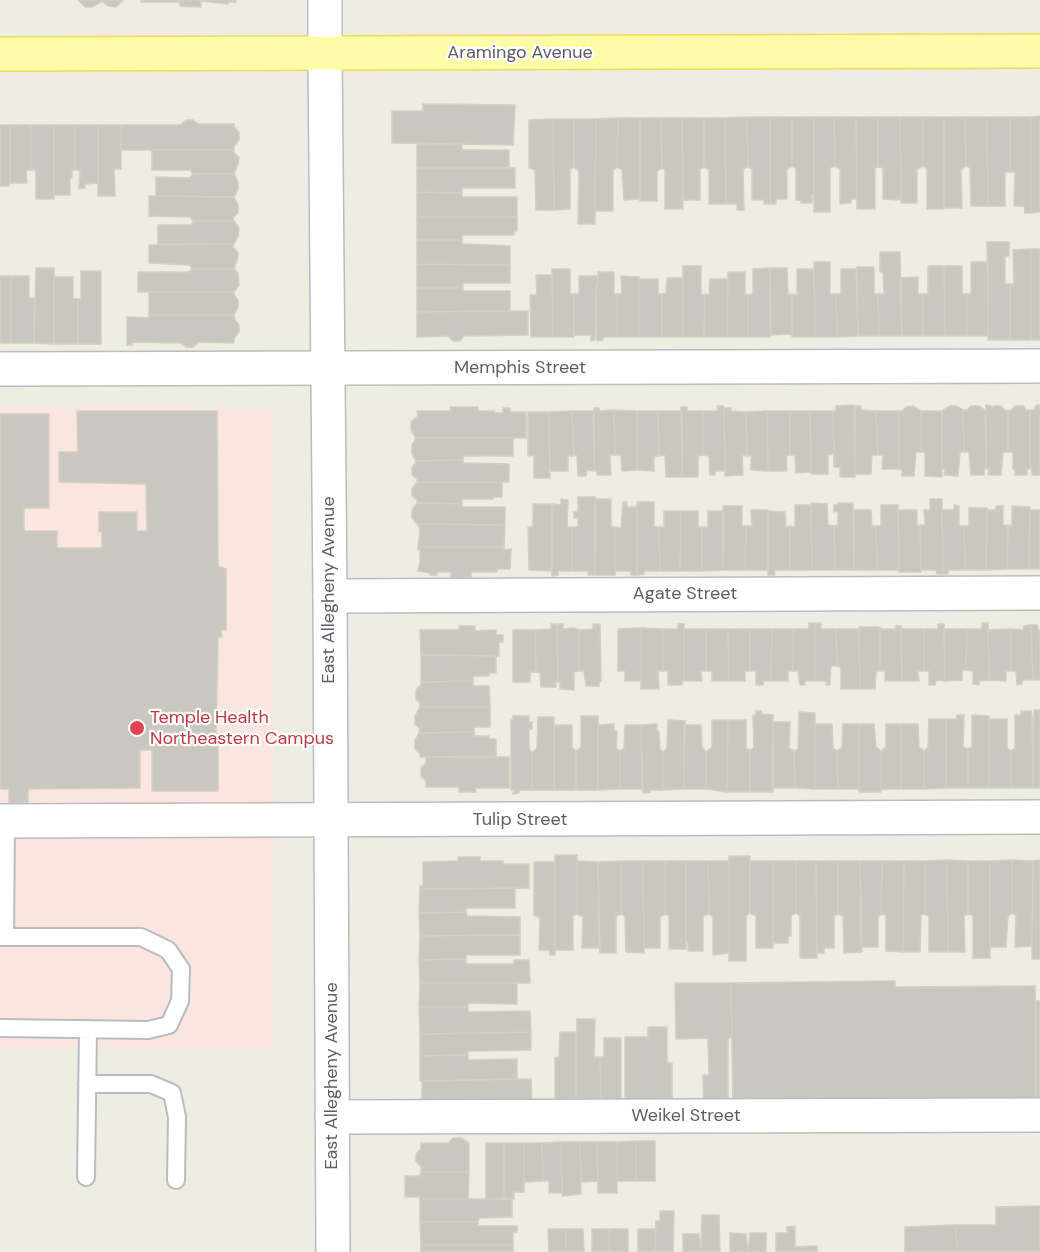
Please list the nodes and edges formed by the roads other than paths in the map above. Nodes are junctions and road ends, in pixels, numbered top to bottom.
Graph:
1 (325, 0) edge
2 (1040, 51) edge
3 (0, 54) edge
4 (325, 54) junction
5 (1040, 366) edge
6 (0, 369) edge
7 (327, 369) junction
8 (1040, 593) edge
9 (330, 596) junction
10 (1040, 817) edge
11 (330, 820) junction
12 (3, 821) edge
13 (2, 937) edge
14 (0, 1028) edge
15 (88, 1029) junction
16 (87, 1084) junction
17 (1040, 1115) edge
18 (332, 1117) junction
19 (86, 1177) dead end
20 (177, 1180) dead end
21 (333, 1252) edge

1 - 4 street, East Allegheny Avenue
2 - 4 main road, Aramingo Avenue
3 - 4 main road, Aramingo Avenue
4 - 7 street, East Allegheny Avenue
5 - 7 street, Memphis Street
6 - 7 street, Memphis Street
7 - 9 street, East Allegheny Avenue
8 - 9 street, Agate Street
9 - 11 street, East Allegheny Avenue
10 - 11 street, Tulip Street
11 - 12 street, Tulip Street
11 - 18 street, East Allegheny Avenue
12 - 13 lane
13 - 15 lane
14 - 15 lane
15 - 16 lane
16 - 19 lane
16 - 20 lane
17 - 18 street, Weikel Street
18 - 21 street, East Allegheny Avenue

